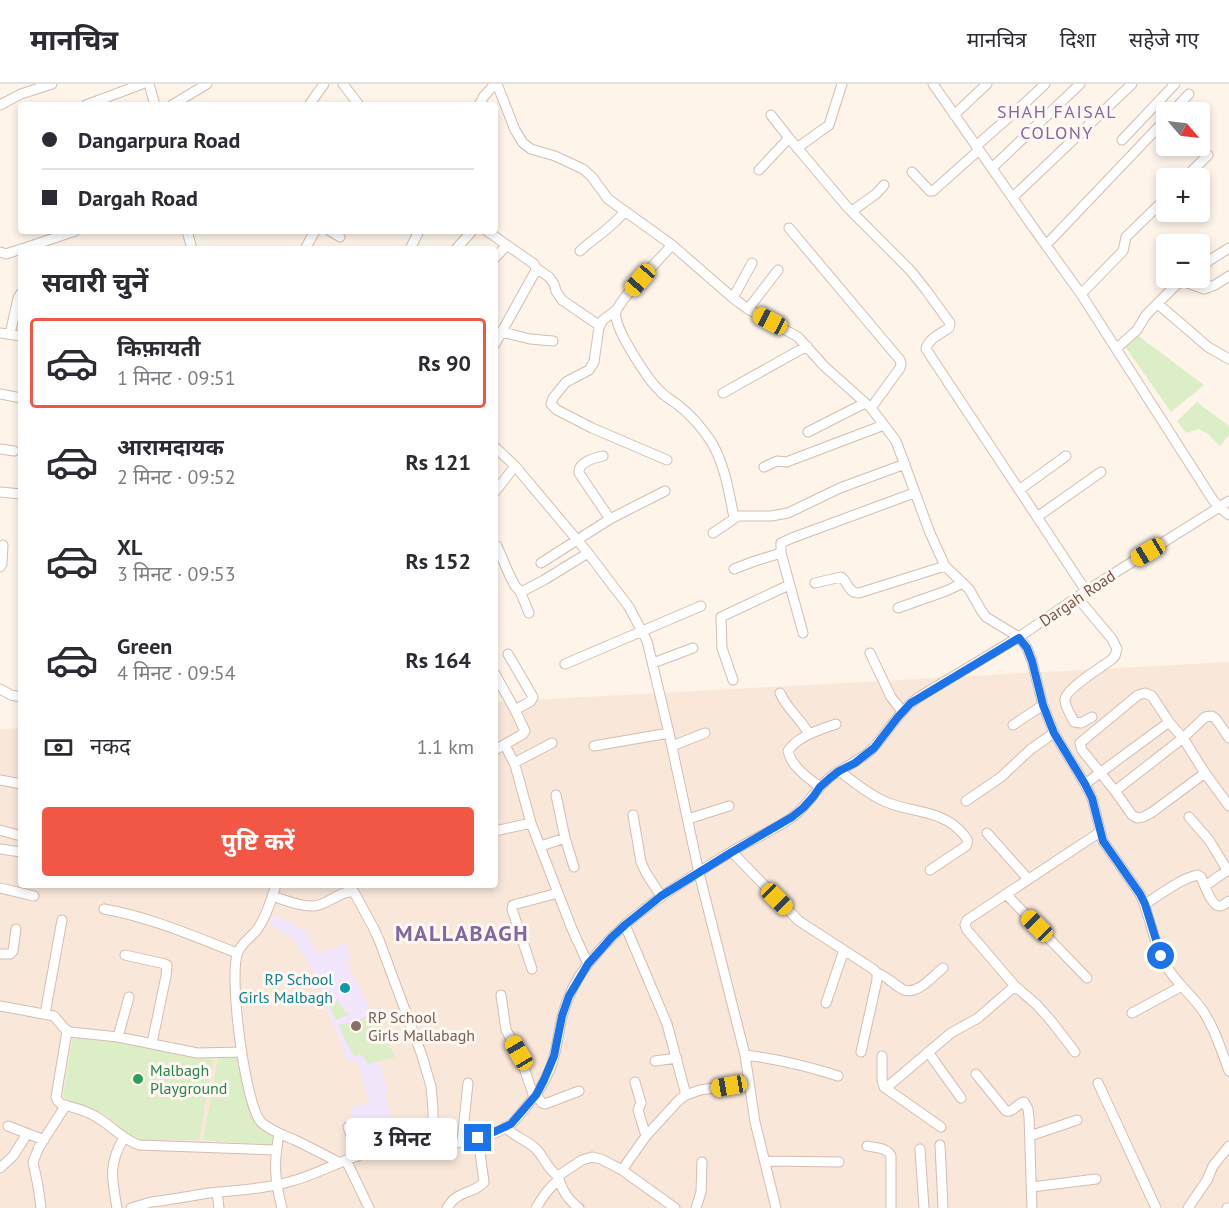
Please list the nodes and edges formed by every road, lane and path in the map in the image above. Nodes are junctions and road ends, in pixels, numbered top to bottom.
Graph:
1 (52, 84) edge
2 (142, 84) edge
3 (148, 84) edge
4 (207, 84) edge
5 (324, 84) edge
6 (343, 84) edge
7 (842, 84) edge
8 (933, 84) edge
9 (987, 84) edge
10 (1045, 84) edge
11 (1080, 84) edge
12 (1132, 84) edge
13 (1174, 84) edge
14 (499, 86) edge
15 (1189, 94) dead end
16 (94, 102) edge
17 (154, 102) edge
18 (177, 102) edge
19 (311, 102) edge
20 (356, 102) edge
21 (481, 102) edge
22 (1181, 102) edge
23 (0, 105) edge
24 (771, 115) dead end
25 (954, 115) junction
26 (1156, 130) edge
27 (789, 138) junction
28 (1122, 140) dead end
29 (797, 148) junction
30 (977, 148) junction
31 (1207, 156) edge
32 (992, 168) junction
33 (1195, 168) edge
34 (759, 170) dead end
35 (912, 172) dead end
36 (885, 185) dead end
37 (1012, 197) junction
38 (1156, 208) edge
39 (625, 211) junction
40 (852, 211) junction
41 (789, 228) dead end
42 (66, 234) edge
43 (335, 234) edge
44 (469, 234) edge
45 (491, 234) edge
46 (340, 237) dead end
47 (507, 245) junction
48 (672, 245) junction
49 (1046, 245) junction
50 (31, 246) edge
51 (459, 246) edge
52 (1229, 248) edge
53 (18, 250) edge
54 (580, 251) dead end
55 (0, 252) edge
56 (498, 255) edge
57 (1210, 260) edge
58 (752, 263) dead end
59 (536, 267) junction
60 (778, 270) dead end
61 (1229, 276) edge
62 (1210, 287) edge
63 (1173, 288) edge
64 (1081, 294) junction
65 (18, 298) edge
66 (733, 298) junction
67 (1158, 303) junction
68 (748, 309) junction
69 (616, 310) junction
70 (600, 326) junction
71 (502, 332) junction
72 (5, 333) edge
73 (498, 339) edge
74 (553, 341) dead end
75 (807, 346) junction
76 (1117, 348) junction
77 (1229, 359) edge
78 (723, 393) dead end
79 (0, 394) edge
80 (18, 397) edge
81 (868, 406) junction
82 (884, 425) junction
83 (808, 432) dead end
84 (0, 449) edge
85 (498, 450) edge
86 (14, 451) dead end
87 (603, 456) dead end
88 (1066, 456) dead end
89 (667, 460) dead end
90 (905, 464) junction
91 (515, 466) junction
92 (764, 467) dead end
93 (1101, 472) dead end
94 (498, 488) edge
95 (1019, 490) junction
96 (665, 491) dead end
97 (0, 492) edge
98 (914, 493) junction
99 (18, 494) edge
100 (1229, 501) edge
101 (1220, 508) junction
102 (1229, 515) edge
103 (1036, 517) junction
104 (734, 518) junction
105 (609, 519) junction
106 (713, 533) dead end
107 (576, 540) junction
108 (3, 545) dead end
109 (498, 548) edge
110 (588, 553) junction
111 (781, 553) junction
112 (541, 563) dead end
113 (945, 566) junction
114 (0, 567) edge
115 (734, 569) dead end
116 (815, 582) dead end
117 (963, 583) junction
118 (789, 585) junction
119 (520, 591) junction
120 (1086, 591) junction
121 (1077, 597) junction
122 (701, 606) dead end
123 (898, 608) dead end
124 (529, 613) dead end
125 (642, 631) junction
126 (803, 633) dead end
127 (1019, 638) junction
128 (693, 648) dead end
129 (870, 652) dead end
130 (508, 654) dead end
131 (653, 663) junction
132 (566, 664) dead end
133 (733, 680) dead end
134 (0, 689) edge
135 (500, 693) edge
136 (780, 693) dead end
137 (18, 696) edge
138 (1043, 705) junction
139 (515, 710) junction
140 (902, 711) junction
141 (1092, 717) dead end
142 (1169, 722) junction
143 (836, 724) dead end
144 (1013, 724) dead end
145 (669, 733) junction
146 (705, 733) dead end
147 (1054, 733) junction
148 (809, 734) junction
149 (1182, 738) junction
150 (1229, 738) edge
151 (552, 743) dead end
152 (505, 745) junction
153 (594, 746) dead end
154 (672, 746) junction
155 (498, 748) edge
156 (513, 763) junction
157 (839, 771) junction
158 (1205, 773) junction
159 (1100, 774) junction
160 (0, 780) edge
161 (18, 783) edge
162 (1085, 784) junction
163 (820, 787) junction
164 (1115, 791) junction
165 (556, 795) dead end
166 (966, 801) dead end
167 (729, 806) dead end
168 (1229, 806) edge
169 (633, 815) dead end
170 (1189, 817) dead end
171 (688, 819) junction
172 (531, 823) junction
173 (0, 830) edge
174 (498, 830) edge
175 (1100, 832) junction
176 (987, 833) dead end
177 (18, 835) edge
178 (565, 838) junction
179 (541, 846) junction
180 (0, 849) edge
181 (18, 852) edge
182 (732, 852) junction
183 (574, 867) dead end
184 (930, 870) dead end
185 (699, 873) junction
186 (1028, 879) junction
187 (1205, 886) junction
188 (0, 888) edge
189 (275, 888) edge
190 (558, 893) junction
191 (1006, 894) junction
192 (34, 896) dead end
193 (272, 896) junction
194 (661, 896) junction
195 (1229, 901) edge
196 (1145, 904) junction
197 (104, 909) dead end
198 (62, 920) dead end
199 (625, 925) junction
200 (16, 928) dead end
201 (844, 950) junction
202 (237, 953) junction
203 (0, 954) edge
204 (125, 955) dead end
205 (588, 964) junction
206 (943, 968) dead end
207 (532, 969) dead end
208 (877, 973) junction
209 (1088, 978) dead end
210 (1015, 986) junction
211 (1182, 986) junction
212 (501, 995) dead end
213 (129, 998) dead end
214 (826, 1003) dead end
215 (0, 1006) edge
216 (1132, 1013) dead end
217 (45, 1014) junction
218 (67, 1031) junction
219 (118, 1037) junction
220 (152, 1043) junction
221 (242, 1052) junction
222 (861, 1052) dead end
223 (928, 1052) junction
224 (1075, 1052) dead end
225 (1226, 1053) edge
226 (745, 1055) junction
227 (882, 1056) dead end
228 (677, 1058) junction
229 (655, 1061) dead end
230 (1229, 1071) edge
231 (976, 1074) dead end
232 (838, 1076) dead end
233 (635, 1082) dead end
234 (468, 1083) dead end
235 (748, 1083) junction
236 (1098, 1083) dead end
237 (886, 1088) junction
238 (579, 1091) dead end
239 (686, 1095) junction
240 (535, 1096) junction
241 (961, 1098) dead end
242 (66, 1105) junction
243 (1077, 1120) dead end
244 (8, 1126) dead end
245 (348, 1127) dead end
246 (505, 1127) junction
247 (941, 1127) dead end
248 (279, 1133) junction
249 (27, 1134) junction
250 (646, 1136) junction
251 (1030, 1136) junction
252 (124, 1138) junction
253 (478, 1138) junction
254 (44, 1140) junction
255 (462, 1140) junction
256 (433, 1144) junction
257 (940, 1144) dead end
258 (867, 1146) dead end
259 (1229, 1146) edge
260 (921, 1149) dead end
261 (276, 1150) junction
262 (358, 1156) junction
263 (342, 1161) junction
264 (765, 1161) junction
265 (702, 1162) dead end
266 (839, 1162) dead end
267 (0, 1168) edge
268 (622, 1170) junction
269 (558, 1178) junction
270 (1096, 1179) dead end
271 (276, 1185) junction
272 (1032, 1186) junction
273 (217, 1192) junction
274 (41, 1208) edge
275 (117, 1208) edge
276 (131, 1208) edge
277 (219, 1208) edge
278 (282, 1208) edge
279 (369, 1208) edge
280 (447, 1208) edge
281 (536, 1208) edge
282 (579, 1208) edge
283 (675, 1208) edge
284 (696, 1208) edge
285 (776, 1208) edge
286 (891, 1208) edge
287 (924, 1208) edge
288 (944, 1208) edge
289 (1032, 1208) edge
290 (1156, 1208) edge
291 (1188, 1208) edge

1 - 23 street
2 - 16 street
3 - 17 street
4 - 18 street
5 - 19 street
6 - 20 street
7 - 29 street
8 - 25 street
9 - 25 street
10 - 30 street
11 - 32 street
12 - 37 street
13 - 28 street
14 - 21 street
14 - 39 street
15 - 22 street
24 - 27 street
25 - 30 street
26 - 49 street
27 - 29 street
27 - 34 street
29 - 40 street
30 - 32 street
30 - 35 street
31 - 33 street
32 - 37 street
36 - 40 street
37 - 49 street
38 - 64 street
39 - 48 street
39 - 54 street
40 - 95 street
41 - 81 street
42 - 50 street
43 - 46 street
44 - 51 street
45 - 47 street
47 - 56 street
47 - 59 street
48 - 66 street
48 - 69 street
49 - 64 street
52 - 57 street
53 - 55 street
58 - 66 street
59 - 70 street
59 - 71 street
60 - 68 street
61 - 62 street
63 - 67 street
64 - 76 street
65 - 72 street
66 - 68 street
67 - 76 street
67 - 77 street
68 - 75 street
69 - 70 street
69 - 104 street
70 - 89 street
71 - 73 street
71 - 74 street
75 - 78 street
75 - 81 street
76 - 101 street
79 - 80 street
81 - 82 street
81 - 83 street
82 - 90 street
82 - 92 street
84 - 86 street
85 - 91 street
87 - 105 street
88 - 95 street
90 - 98 street
90 - 104 street
91 - 94 street
91 - 107 street
93 - 103 street
95 - 103 street
96 - 105 street
97 - 99 street
98 - 111 street
98 - 113 street
100 - 101 street, Dargah Road
101 - 102 street
101 - 120 street, Dargah Road
103 - 120 street
104 - 106 street
105 - 107 street
107 - 110 street
107 - 112 street
108 - 114 street
109 - 119 street
110 - 119 street
110 - 125 street
111 - 115 street
111 - 118 street
113 - 116 street
113 - 117 street
117 - 123 street
117 - 127 street
118 - 126 street
118 - 133 street
119 - 124 street
120 - 121 street, Dargah Road
121 - 127 street, Dargah Road
121 - 141 street
122 - 125 street
125 - 131 street
125 - 132 street
127 - 138 street
127 - 140 street, Dargah Road
128 - 131 street
129 - 140 street
130 - 139 street
131 - 145 street
134 - 137 street
135 - 139 street
136 - 148 street
138 - 144 street
138 - 147 street
139 - 152 street
140 - 157 street, Dargah Road
142 - 149 street
142 - 159 street
142 - 159 street
143 - 148 street
145 - 153 street
145 - 154 street
146 - 154 street
147 - 162 street
147 - 166 street
148 - 163 street
149 - 150 street
149 - 158 street
149 - 164 street
151 - 156 street
152 - 155 street
152 - 156 street
154 - 171 street
156 - 172 street
157 - 163 street, Dargah Road
157 - 184 street
158 - 164 street
158 - 168 street
159 - 162 street
159 - 164 street
160 - 161 street
162 - 175 street
163 - 182 street, Dargah Road
165 - 178 street
167 - 171 street
169 - 194 street
170 - 187 street
171 - 185 street
172 - 174 street
172 - 179 street
173 - 177 street
175 - 186 street
175 - 196 street
176 - 186 street
178 - 179 street
178 - 183 street
179 - 190 street
180 - 181 street
182 - 185 street, Dargah Road
182 - 201 street
185 - 194 street, Dargah Road
185 - 226 street
186 - 191 street
187 - 195 street
187 - 196 street
188 - 192 street
189 - 193 street
190 - 205 street
190 - 207 street
191 - 209 street
191 - 210 street
193 - 202 street
193 - 256 street
194 - 199 street, Dargah Road
196 - 211 street
197 - 202 street
198 - 217 street
199 - 205 street, Dargah Road
199 - 228 street
200 - 203 street
201 - 208 street
201 - 214 street
202 - 221 street
204 - 220 street
205 - 240 street, Dargah Road
206 - 208 street
208 - 222 street
210 - 223 street
210 - 224 street
211 - 216 street
211 - 225 street
212 - 240 street
213 - 219 street
215 - 217 street
217 - 218 street
218 - 219 street
218 - 242 street
219 - 220 street
220 - 221 street
221 - 248 street
223 - 237 street
223 - 241 street
225 - 230 street
226 - 232 street
226 - 235 street
227 - 237 street
228 - 229 street
228 - 239 street
231 - 251 street
233 - 250 street
234 - 255 street
235 - 239 street
235 - 264 street
236 - 290 street
237 - 247 street
238 - 240 street
239 - 250 street
240 - 246 street, Dargah Road
242 - 252 street
242 - 254 street
243 - 251 street
244 - 249 street
245 - 262 street
246 - 253 street, Dargah Road
246 - 269 street
248 - 261 street
248 - 263 street
249 - 254 street
249 - 267 street
250 - 268 street
251 - 272 street
252 - 261 street
252 - 275 street
253 - 255 street, Dargah Road
253 - 280 street
254 - 274 street
255 - 256 street, Dargah Road
256 - 262 street, Dargah Road
257 - 288 street
258 - 286 street
259 - 291 street
260 - 287 street
261 - 271 street
262 - 263 street, Dargah Road
263 - 271 street, Dargah Road
263 - 279 street
264 - 266 street
264 - 285 street
265 - 284 street
268 - 269 street
268 - 283 street
269 - 281 street
269 - 282 street
270 - 272 street
271 - 273 street, Dargah Road
271 - 278 street
272 - 289 street
273 - 276 street, Dargah Road
273 - 277 street

